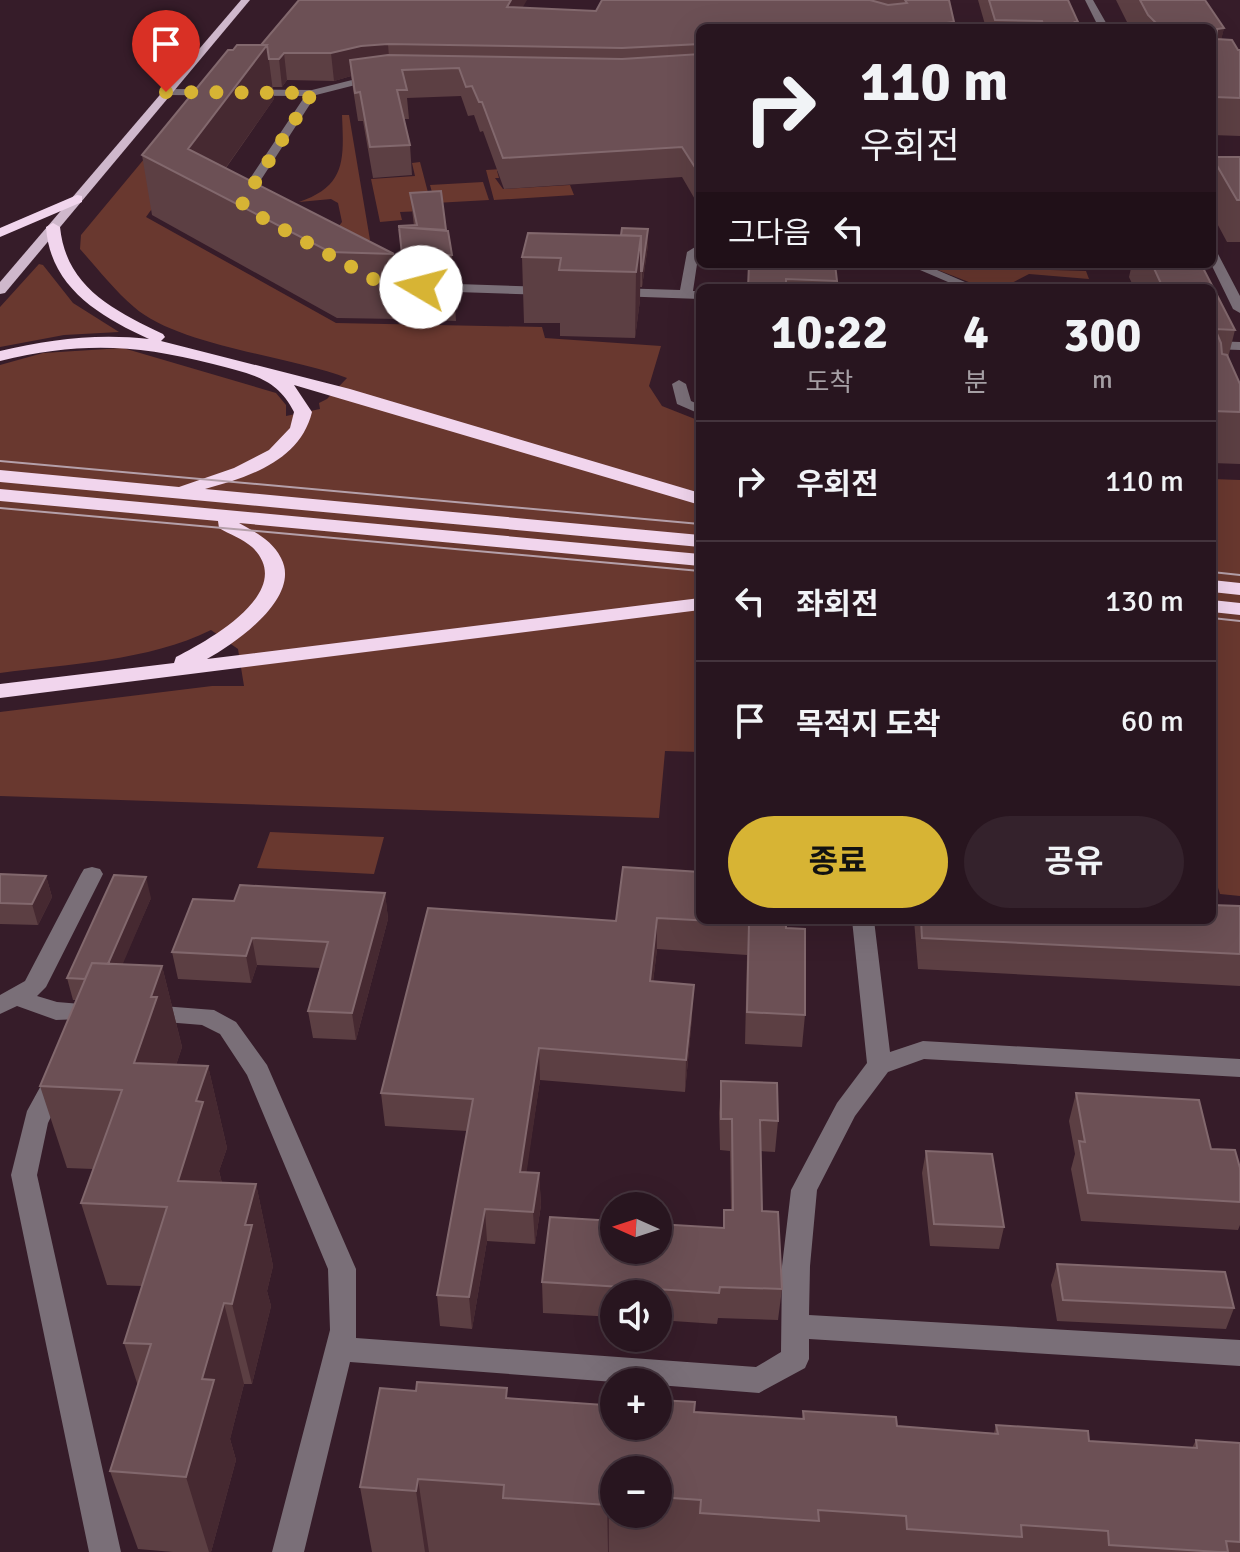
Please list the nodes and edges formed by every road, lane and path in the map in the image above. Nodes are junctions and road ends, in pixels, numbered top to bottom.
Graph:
1 (246, 0) edge
2 (1089, 0) edge
3 (1102, 24) edge
4 (390, 77) edge
5 (166, 92) junction
6 (312, 93) junction
7 (77, 199) junction
8 (250, 211) edge
9 (53, 227) junction
10 (0, 233) edge
11 (696, 250) edge
12 (1216, 262) edge
13 (922, 268) edge
14 (363, 273) edge
15 (963, 284) edge
16 (0, 290) edge
17 (561, 291) edge
18 (608, 292) edge
19 (693, 294) edge
20 (1240, 309) edge
21 (1216, 345) edge
22 (1240, 346) edge
23 (192, 352) junction
24 (0, 356) edge
25 (267, 374) junction
26 (679, 384) dead end
27 (696, 408) edge
28 (0, 476) edge
29 (174, 492) junction
30 (0, 495) edge
31 (696, 498) edge
32 (205, 516) junction
33 (696, 541) edge
34 (696, 560) edge
35 (1216, 586) edge
36 (1240, 589) edge
37 (696, 605) edge
38 (1216, 606) edge
39 (1240, 609) edge
40 (141, 676) junction
41 (0, 691) edge
42 (92, 874) dead end
43 (863, 924) edge
44 (8, 1001) edge
45 (105, 1012) junction
46 (89, 1035) edge
47 (72, 1057) edge
48 (879, 1065) junction
49 (1240, 1068) edge
50 (795, 1326) junction
51 (340, 1349) junction
52 (1240, 1353) edge
53 (105, 1552) edge
54 (288, 1552) edge

1 - 5 main road
2 - 3 street
4 - 6 street
5 - 6 street
5 - 7 main road
6 - 8 street
7 - 9 main road
7 - 10 highway
9 - 16 main road
9 - 23 highway
11 - 19 street
12 - 20 street
13 - 15 street
14 - 17 street
18 - 19 street
21 - 22 street
23 - 24 highway
23 - 25 highway
25 - 29 highway
25 - 31 highway
26 - 27 street
28 - 29 highway
29 - 33 highway
30 - 32 highway
32 - 34 highway
32 - 40 highway
35 - 36 highway
37 - 40 highway
38 - 39 highway
40 - 41 highway
42 - 44 street
43 - 48 street
44 - 45 street
45 - 46 street
45 - 51 street
47 - 53 street
48 - 49 street
48 - 50 street
50 - 51 street
50 - 52 street
51 - 54 street

